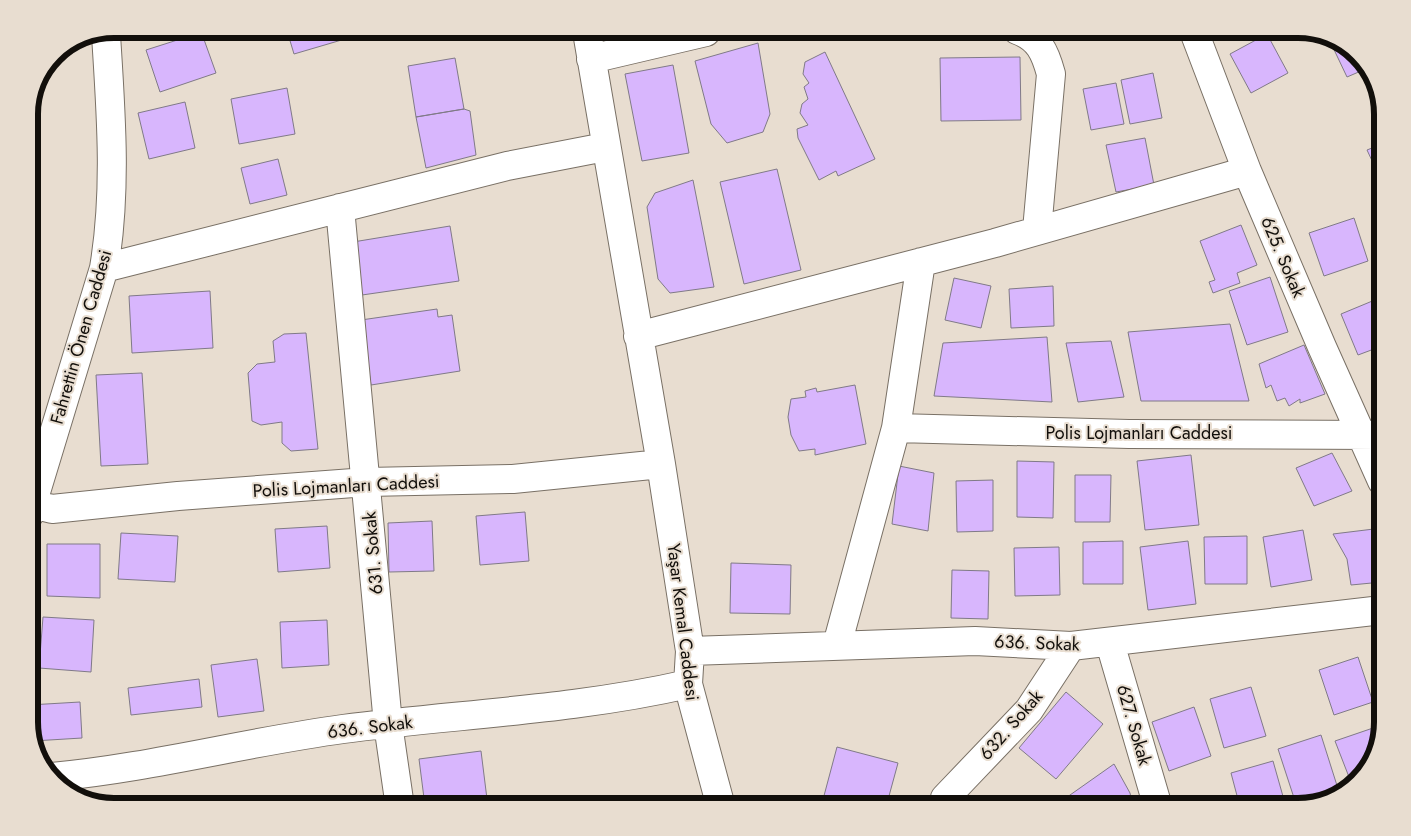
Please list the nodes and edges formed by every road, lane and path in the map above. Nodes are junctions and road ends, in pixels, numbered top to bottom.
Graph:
1 (588, 38) edge
2 (680, 38) edge
3 (1033, 38) edge
4 (1197, 38) edge
5 (106, 39) edge
6 (591, 59) junction
7 (605, 147) junction
8 (1247, 171) junction
9 (340, 208) junction
10 (1037, 230) junction
11 (921, 262) junction
12 (104, 268) junction
13 (638, 336) junction
14 (896, 428) junction
15 (1372, 434) edge
16 (661, 464) junction
17 (367, 482) junction
18 (38, 484) edge
19 (38, 510) edge
20 (1374, 611) edge
21 (1110, 643) junction
22 (837, 645) junction
23 (1071, 646) junction
24 (690, 651) junction
25 (688, 684) junction
26 (388, 724) junction
27 (60, 776) edge
28 (399, 798) edge
29 (719, 798) edge
30 (945, 798) dead end
31 (1155, 798) edge

1 - 6 street, Yaşar Kemal Caddesi
2 - 6 street
3 - 10 street
4 - 8 street, 625. Sokak
5 - 12 street, Fahrettin Önen Caddesi
6 - 7 street, Yaşar Kemal Caddesi
7 - 9 street
7 - 13 street, Yaşar Kemal Caddesi
8 - 10 street
8 - 15 street, 625. Sokak
9 - 12 street
9 - 17 street, 631. Sokak
10 - 11 street
11 - 13 street
11 - 14 street
12 - 18 street, Fahrettin Önen Caddesi
13 - 16 street, Yaşar Kemal Caddesi
14 - 15 street, Polis Lojmanları Caddesi
14 - 22 street
16 - 17 street, Polis Lojmanları Caddesi
16 - 24 street, Yaşar Kemal Caddesi
17 - 19 street, Polis Lojmanları Caddesi
17 - 26 street, 631. Sokak
20 - 21 street, 636. Sokak
21 - 23 street, 636. Sokak
21 - 31 street, 627. Sokak
22 - 23 street, 636. Sokak
22 - 24 street, 636. Sokak
23 - 30 street, 632. Sokak
24 - 25 street, Yaşar Kemal Caddesi
25 - 26 street, 636. Sokak
25 - 29 street, Yaşar Kemal Caddesi
26 - 27 street, 636. Sokak
26 - 28 street, 631. Sokak

